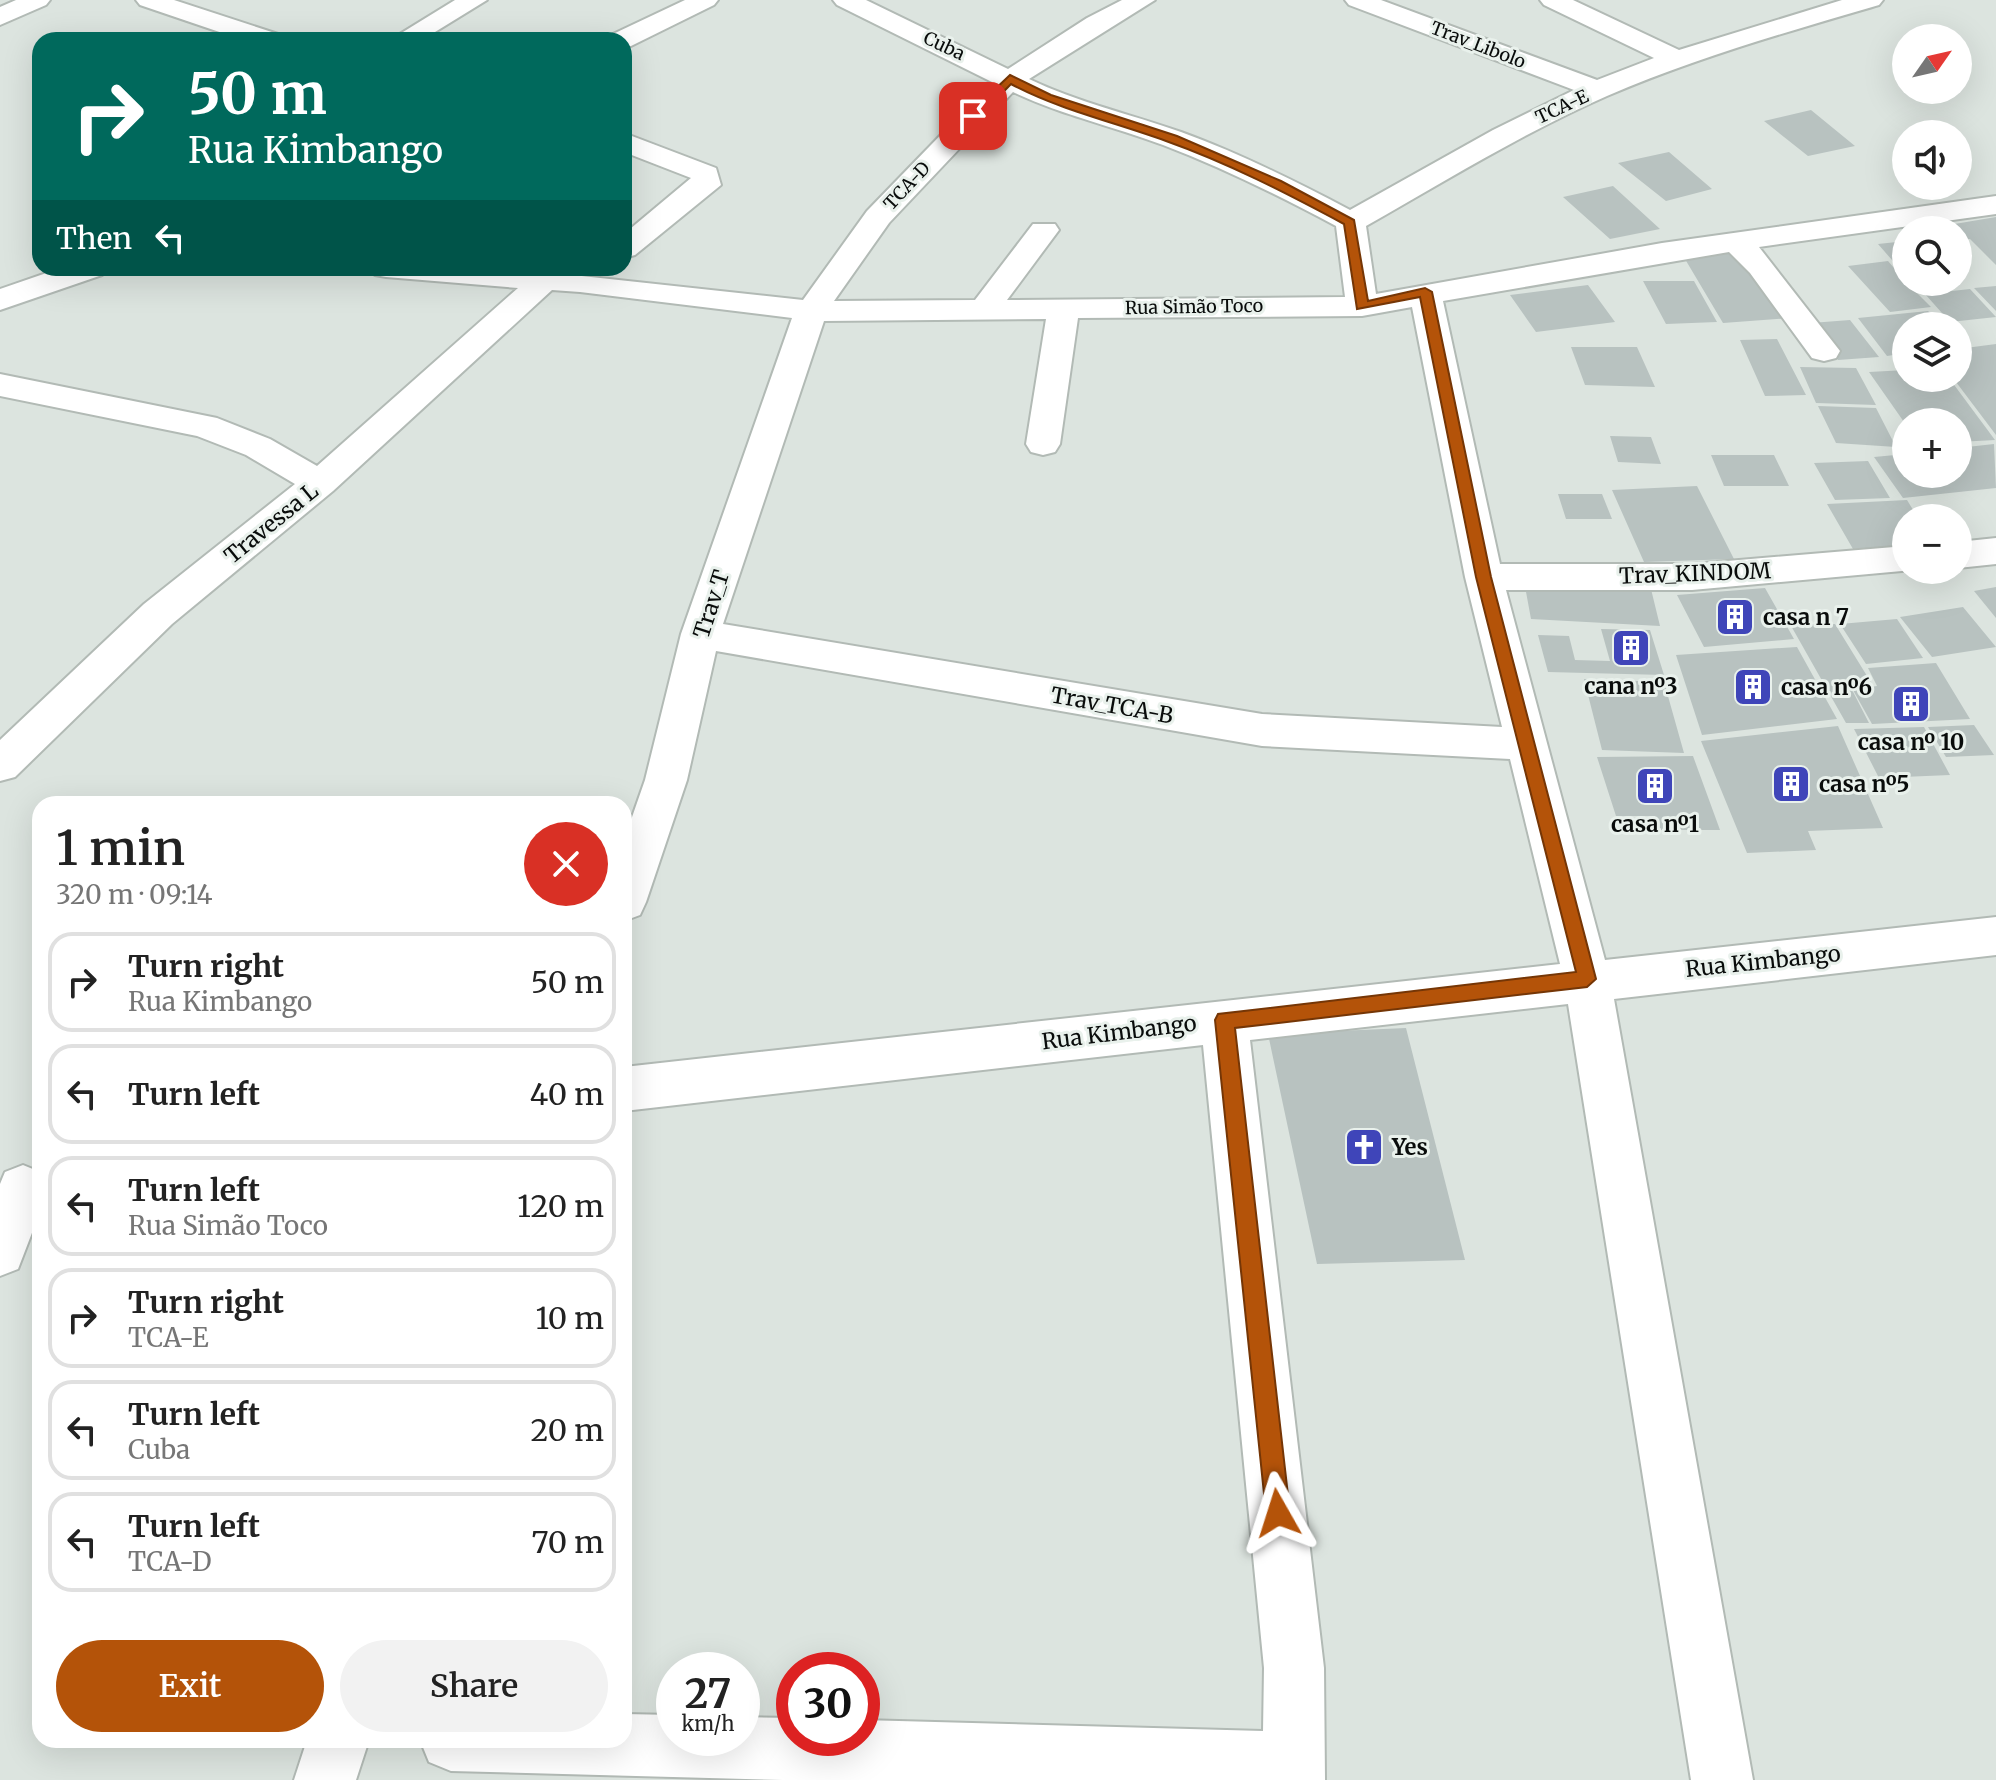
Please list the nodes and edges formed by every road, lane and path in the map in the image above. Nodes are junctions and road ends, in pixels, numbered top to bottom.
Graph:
1 (37, 0) edge
2 (149, 0) edge
3 (474, 0) edge
4 (705, 0) edge
5 (846, 0) edge
6 (1142, 0) edge
7 (1358, 0) edge
8 (1553, 0) edge
9 (1870, 0) edge
10 (0, 17) edge
11 (245, 32) edge
12 (417, 32) edge
13 (632, 35) edge
14 (1677, 59) junction
15 (1010, 79) junction
16 (1598, 90) junction
17 (632, 145) edge
18 (1996, 205) edge
19 (1350, 222) junction
20 (1044, 230) dead end
21 (1735, 241) junction
22 (632, 243) edge
23 (68, 276) edge
24 (476, 276) edge
25 (590, 276) edge
26 (543, 282) junction
27 (1425, 292) junction
28 (0, 300) edge
29 (1362, 306) junction
30 (984, 309) junction
31 (1063, 309) junction
32 (811, 311) junction
33 (1824, 351) dead end
34 (0, 385) edge
35 (1043, 444) dead end
36 (320, 483) junction
37 (1996, 551) edge
38 (1972, 554) edge
39 (1892, 560) edge
40 (1484, 577) junction
41 (700, 634) junction
42 (1527, 744) junction
43 (0, 765) edge
44 (632, 879) edge
45 (1996, 936) edge
46 (1587, 979) junction
47 (1224, 1020) junction
48 (632, 1088) edge
49 (21, 1190) edge
50 (0, 1251) edge
51 (632, 1747) edge
52 (335, 1748) edge
53 (1295, 1772) edge
54 (325, 1780) edge
55 (1722, 1780) edge

1 - 10 street
2 - 11 street
3 - 12 street
4 - 13 street
5 - 15 street, Cuba
6 - 15 street, TCA-D
7 - 16 street, Trav_Libolo
8 - 14 street
9 - 14 street, TCA-E
14 - 16 street, TCA-E
15 - 19 street, Cuba
15 - 32 street, TCA-D
16 - 19 street, TCA-E
17 - 22 street
18 - 21 street, Rua Simão Toco
19 - 29 street
20 - 30 street
21 - 27 street, Rua Simão Toco
21 - 33 street
23 - 28 street
24 - 26 street, Rua Simão Toco
25 - 26 street, Rua Simão Toco
25 - 32 street, Rua Simão Toco
26 - 36 street, Travessa L
27 - 29 street, Rua Simão Toco
27 - 40 street
29 - 31 street, Rua Simão Toco
30 - 31 street, Rua Simão Toco
30 - 32 street, Rua Simão Toco
31 - 35 street
32 - 41 street, Trav_T
34 - 36 street
36 - 43 street, Travessa L
37 - 38 street
39 - 40 street, Trav_KINDOM
40 - 42 street
41 - 42 street, Trav_TCA-B
41 - 44 street, Trav_T
42 - 46 street
45 - 46 street, Rua Kimbango
46 - 47 street, Rua Kimbango
46 - 55 street
47 - 48 street, Rua Kimbango
47 - 53 street
49 - 50 street
51 - 53 street
52 - 54 street

